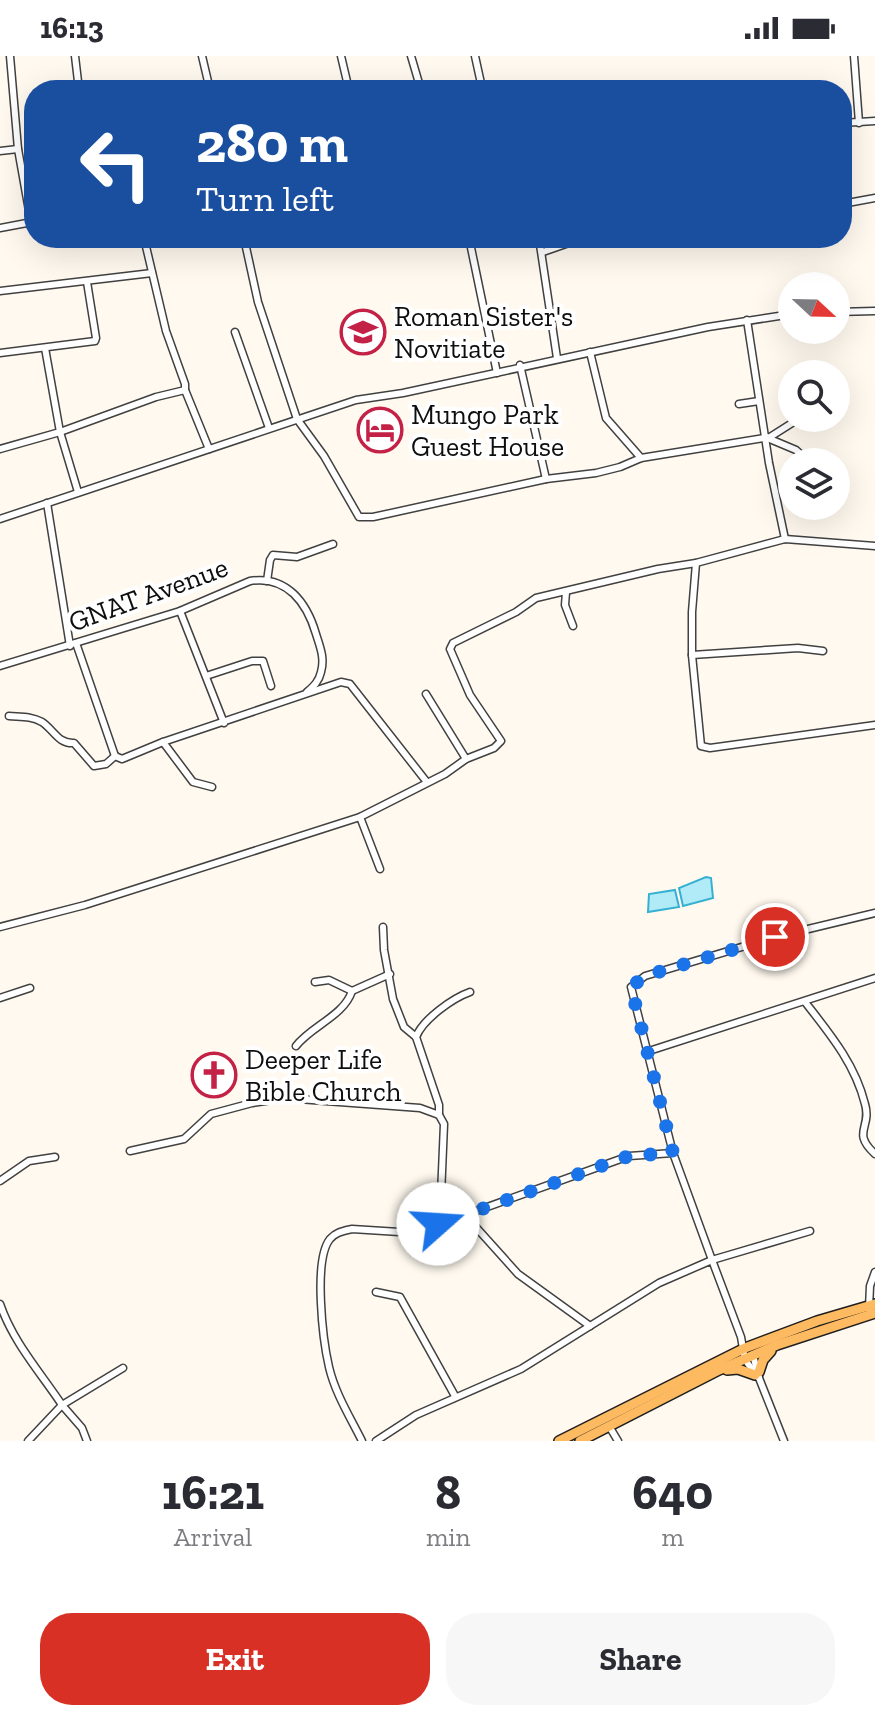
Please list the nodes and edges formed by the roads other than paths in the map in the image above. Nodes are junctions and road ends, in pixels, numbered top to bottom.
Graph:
1 (10, 56) edge
2 (75, 56) edge
3 (202, 56) edge
4 (341, 56) edge
5 (411, 56) edge
6 (475, 56) edge
7 (854, 56) edge
8 (78, 80) edge
9 (208, 80) edge
10 (347, 80) edge
11 (418, 80) edge
12 (478, 80) edge
13 (875, 121) edge
14 (852, 123) edge
15 (859, 123) junction
16 (18, 149) junction
17 (0, 151) edge
18 (24, 180) edge
19 (875, 198) edge
20 (852, 202) edge
21 (24, 224) edge
22 (0, 228) edge
23 (146, 248) edge
24 (246, 248) edge
25 (471, 248) edge
26 (542, 248) edge
27 (554, 248) edge
28 (543, 252) junction
29 (152, 273) junction
30 (87, 282) junction
31 (0, 291) edge
32 (875, 311) edge
33 (850, 312) edge
34 (778, 316) edge
35 (747, 320) junction
36 (235, 332) dead end
37 (45, 348) junction
38 (590, 352) junction
39 (0, 353) edge
40 (557, 358) junction
41 (520, 365) junction
42 (497, 373) junction
43 (185, 390) junction
44 (759, 401) junction
45 (739, 404) dead end
46 (297, 419) junction
47 (269, 428) junction
48 (778, 430) edge
49 (60, 432) junction
50 (765, 437) junction
51 (791, 448) edge
52 (0, 449) edge
53 (209, 449) junction
54 (641, 458) junction
55 (546, 479) junction
56 (78, 492) junction
57 (47, 503) junction
58 (0, 519) edge
59 (785, 539) junction
60 (333, 544) dead end
61 (875, 546) edge
62 (696, 563) junction
63 (267, 581) junction
64 (566, 592) junction
65 (180, 611) junction
66 (573, 626) dead end
67 (73, 645) junction
68 (823, 651) dead end
69 (692, 655) junction
70 (0, 666) edge
71 (206, 676) junction
72 (271, 686) dead end
73 (307, 692) junction
74 (426, 694) dead end
75 (9, 716) dead end
76 (224, 723) junction
77 (875, 725) edge
78 (163, 742) junction
79 (115, 756) junction
80 (466, 759) junction
81 (426, 781) junction
82 (212, 787) dead end
83 (360, 817) junction
84 (380, 869) dead end
85 (875, 913) edge
86 (0, 927) edge
87 (383, 927) dead end
88 (390, 974) junction
89 (875, 978) edge
90 (315, 982) dead end
91 (30, 988) dead end
92 (352, 991) junction
93 (470, 992) dead end
94 (0, 998) edge
95 (805, 1002) junction
96 (416, 1037) junction
97 (296, 1046) dead end
98 (649, 1051) junction
99 (439, 1115) junction
100 (130, 1151) dead end
101 (673, 1153) junction
102 (875, 1154) edge
103 (55, 1157) dead end
104 (0, 1181) edge
105 (465, 1215) junction
106 (440, 1219) junction
107 (810, 1231) dead end
108 (712, 1260) junction
109 (875, 1272) edge
110 (376, 1292) dead end
111 (0, 1304) edge
112 (872, 1309) edge
113 (590, 1326) junction
114 (777, 1345) junction
115 (748, 1353) junction
116 (123, 1368) dead end
117 (719, 1370) junction
118 (757, 1375) junction
119 (455, 1396) junction
120 (62, 1405) junction
121 (609, 1426) junction
122 (28, 1441) edge
123 (87, 1441) edge
124 (362, 1441) edge
125 (376, 1441) edge
126 (559, 1441) edge
127 (580, 1441) edge
128 (618, 1441) edge
129 (784, 1441) edge

1 - 16 street
2 - 8 street
3 - 9 street
4 - 10 street
5 - 11 street
6 - 12 street
7 - 15 street
13 - 15 street
14 - 15 street
16 - 17 street
16 - 18 street
19 - 20 street
21 - 22 street
23 - 29 street
24 - 46 street
25 - 42 street
26 - 28 street
27 - 28 street
28 - 40 street
29 - 30 street
29 - 43 street
30 - 31 street
30 - 37 street
32 - 33 street
34 - 35 street
35 - 38 street
35 - 44 street
36 - 47 street
37 - 39 street
37 - 49 street
38 - 40 street
38 - 54 street
40 - 41 street
41 - 42 street
41 - 55 street
42 - 46 street
43 - 49 street
43 - 53 street
44 - 45 street
44 - 50 street
46 - 47 street
46 - 55 street
47 - 53 street
48 - 50 street
49 - 52 street
49 - 56 street
50 - 51 street
50 - 54 street
50 - 59 street
53 - 56 street
54 - 55 street
56 - 57 street
57 - 58 street
57 - 67 street
59 - 61 street
59 - 62 street
60 - 63 street
62 - 64 street
62 - 69 street
63 - 65 street, GNAT Avenue
63 - 73 street, GNAT Avenue
64 - 66 street
64 - 80 street
65 - 67 street, GNAT Avenue
65 - 71 street
67 - 70 street, GNAT Avenue
67 - 79 street
68 - 69 street
69 - 77 street
71 - 72 street
71 - 76 street
73 - 76 street
73 - 81 street
74 - 80 street
75 - 79 street
76 - 78 street
78 - 79 street
78 - 82 street
80 - 81 street
81 - 83 street
83 - 84 street
83 - 86 street
85 - 98 street
87 - 88 street
88 - 92 street
88 - 96 street
89 - 95 street
90 - 92 street
91 - 94 street
92 - 97 street
93 - 96 street
95 - 98 street
95 - 102 street
96 - 99 street
98 - 101 street
99 - 100 street
99 - 106 street
101 - 105 street
101 - 108 street
103 - 104 street
105 - 106 street
105 - 113 street
106 - 124 street
107 - 108 street
108 - 113 street
108 - 115 street
109 - 112 street
110 - 119 street
111 - 120 street
112 - 114 main road
112 - 115 main road
113 - 119 street
114 - 115 main road
114 - 118 main road
115 - 117 main road
115 - 118 street
115 - 126 main road
116 - 120 street
117 - 118 main road
117 - 121 main road
118 - 129 street
119 - 125 street
120 - 122 street
120 - 123 street
121 - 127 main road
121 - 128 street

